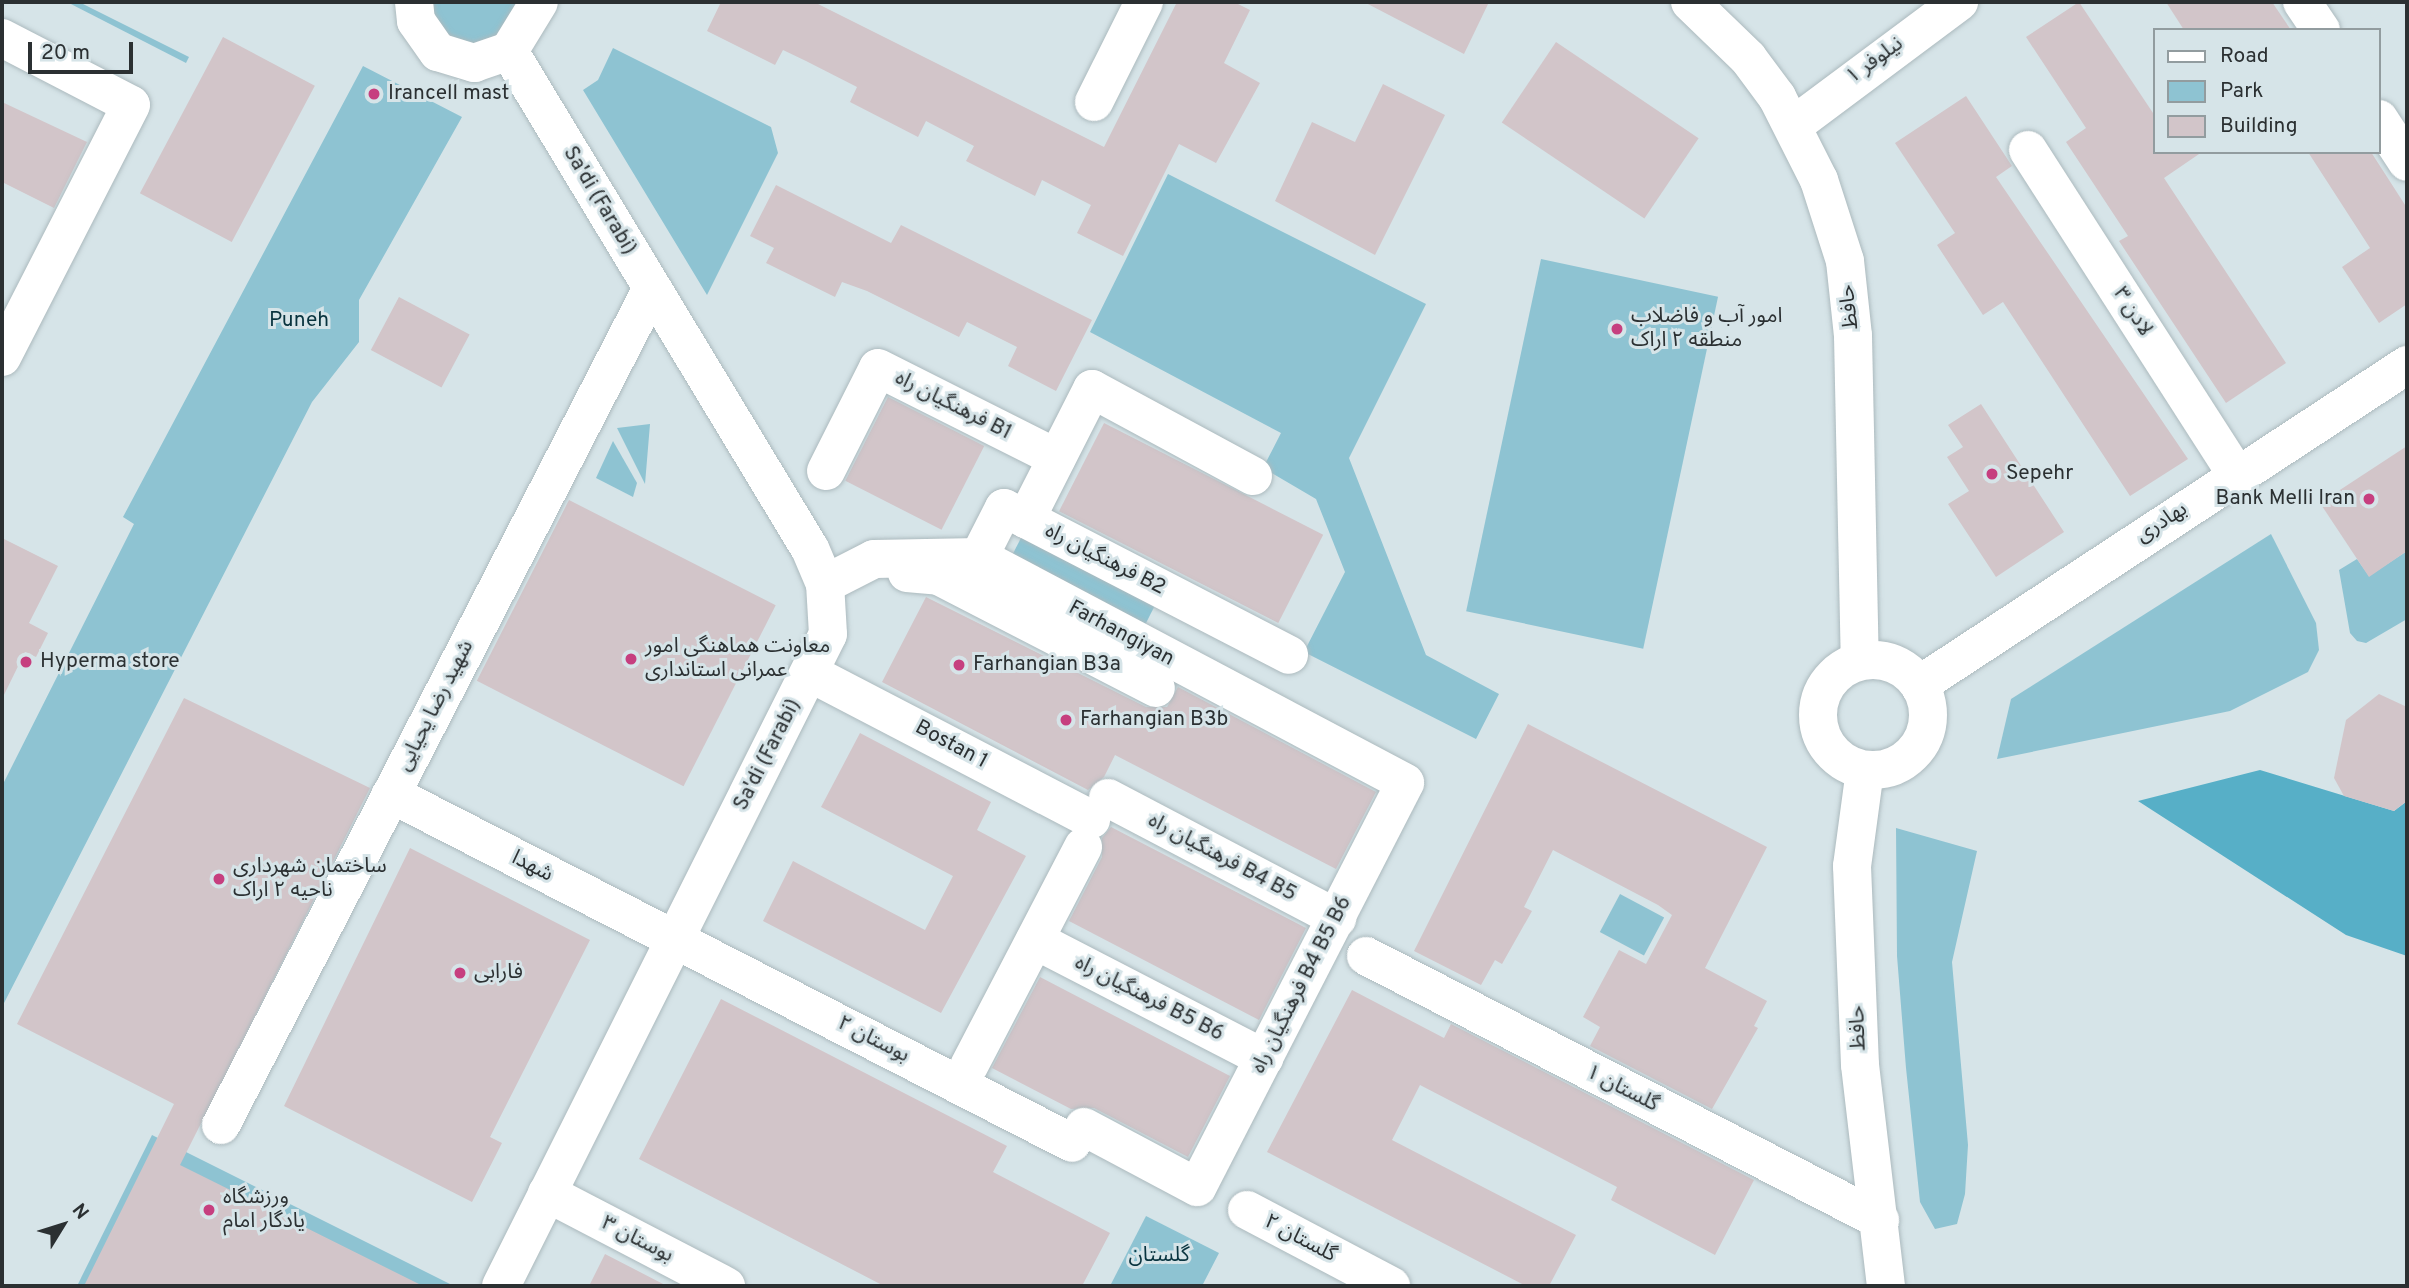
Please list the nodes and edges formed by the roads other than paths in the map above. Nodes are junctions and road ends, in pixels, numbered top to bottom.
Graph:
1 (414, 2) edge
2 (539, 2) edge
3 (1144, 2) edge
4 (1690, 2) edge
5 (1959, 2) edge
6 (2302, 2) edge
7 (2320, 28) edge
8 (2, 38) edge
9 (509, 51) junction
10 (1094, 102) dead end
11 (2381, 122) edge
12 (1794, 125) junction
13 (2028, 150) dead end
14 (2407, 162) edge
15 (652, 288) junction
16 (2, 357) edge
17 (2407, 365) edge
18 (1057, 458) junction
19 (826, 471) dead end
20 (1252, 475) dead end
21 (2237, 475) junction
22 (1026, 519) junction
23 (979, 557) junction
24 (840, 576) junction
25 (1203, 611) junction
26 (1289, 655) dead end
27 (1860, 660) junction
28 (810, 673) junction
29 (1166, 676) junction
30 (1919, 685) junction
31 (1865, 770) junction
32 (1405, 783) joint
33 (391, 794) junction
34 (1094, 821) junction
35 (1336, 918) junction
36 (673, 939) junction
37 (1035, 940) junction
38 (1366, 956) dead end
39 (1264, 1058) junction
40 (969, 1066) dead end
41 (221, 1125) dead end
42 (1197, 1187) joint
43 (547, 1193) junction
44 (1247, 1210) dead end
45 (1880, 1220) junction
46 (500, 1286) edge
47 (726, 1286) edge
48 (1391, 1286) edge
49 (1886, 1286) edge

1 - 9 street
2 - 9 street
3 - 10 street
4 - 12 street, حافظ
5 - 12 street, نیلوفر ۱
6 - 7 street
8 - 16 street
9 - 15 street, Sa'di (Farabi)
11 - 14 street
12 - 27 street, حافظ
13 - 21 street, لادن ۳
15 - 24 street, Sa'di (Farabi)
15 - 33 street, شهید رضا یحیایی
17 - 21 street, بهادری
18 - 19 street, فرهنگیان راه B1
18 - 20 street, فرهنگیان راه B2
18 - 22 street, فرهنگیان راه B2
21 - 30 street, بهادری
22 - 23 street
22 - 25 street, فرهنگیان راه B2
23 - 24 street, Farhangiyan
23 - 29 street, Farhangiyan
24 - 28 street, Sa'di (Farabi)
24 - 29 street
25 - 26 street, فرهنگیان راه B2
25 - 29 street
27 - 30 street
27 - 31 street
28 - 34 street, Bostan 1
28 - 36 street, Sa'di (Farabi)
29 - 32 street, Farhangiyan
30 - 31 street
31 - 45 street, حافظ
32 - 35 street, فرهنگیان راه B4 B5 B6
33 - 36 street, شهدا
33 - 41 street, شهید رضا یحیایی
34 - 35 street, فرهنگیان راه B4 B5
34 - 37 street
35 - 39 street, فرهنگیان راه B4 B5 B6
36 - 42 street, بوستان ۲
36 - 43 street, Sa'di (Farabi)
37 - 39 street, فرهنگیان راه B5 B6
37 - 40 street
38 - 45 street, گلستان ۱
39 - 42 street, فرهنگیان راه B4 B5 B6
43 - 46 street, Sa'di (Farabi)
43 - 47 street, بوستان ۳
44 - 48 street, گلستان ۲
45 - 49 street, حافظ

